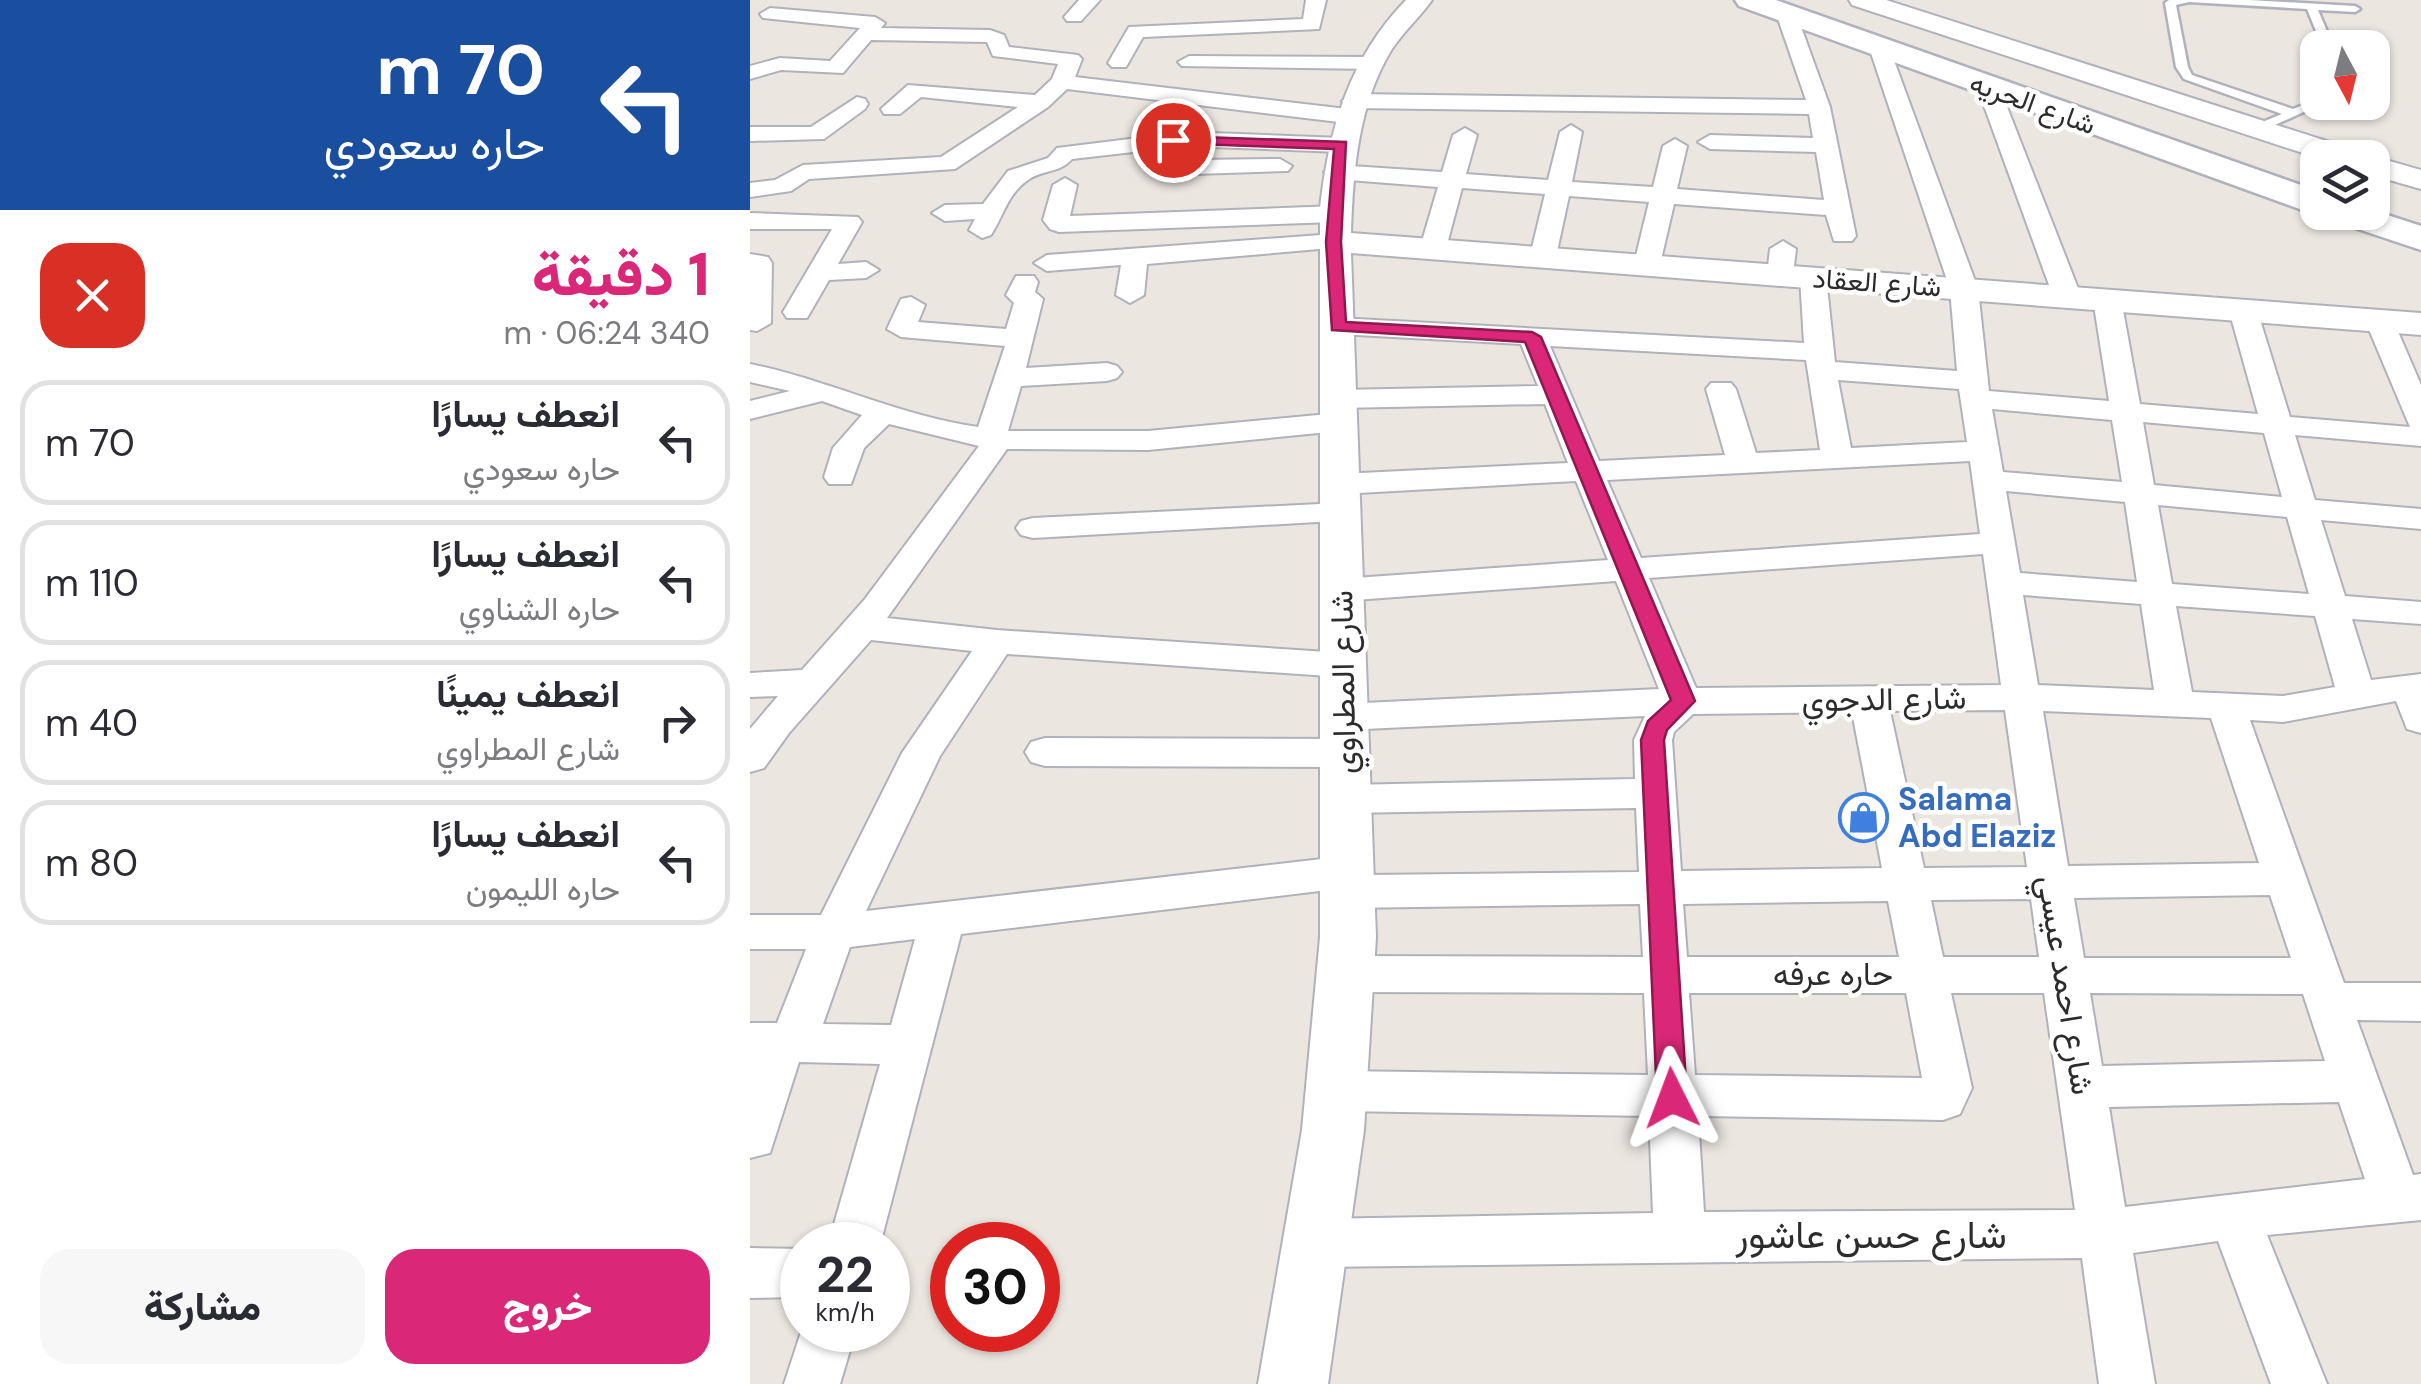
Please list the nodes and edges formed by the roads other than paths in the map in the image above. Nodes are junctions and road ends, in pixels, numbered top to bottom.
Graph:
1 (1090, 0) edge
2 (1316, 0) edge
3 (1420, 0) edge
4 (1830, 0) edge
5 (1861, 0) edge
6 (2189, 0) edge
7 (1766, 3) edge
8 (776, 7) edge
9 (2311, 7) junction
10 (2355, 10) dead end
11 (1074, 17) dead end
12 (750, 27) edge
13 (2322, 30) edge
14 (867, 34) junction
15 (1879, 47) junction
16 (1944, 48) junction
17 (997, 50) junction
18 (1142, 61) dead end
19 (975, 62) dead end
20 (1189, 62) dead end
21 (1119, 63) junction
22 (750, 73) edge
23 (1065, 74) junction
24 (1747, 81) dead end
25 (1989, 89) junction
26 (1040, 102) junction
27 (857, 104) dead end
28 (1772, 106) junction
29 (1819, 107) junction
30 (892, 110) dead end
31 (2300, 112) edge
32 (2296, 114) junction
33 (2258, 128) junction
34 (1570, 132) dead end
35 (750, 134) edge
36 (1465, 135) dead end
37 (1710, 142) dead end
38 (2300, 142) edge
39 (865, 143) dead end
40 (1826, 144) junction
41 (1675, 146) dead end
42 (1111, 148) junction
43 (1344, 152) junction
44 (2300, 161) edge
45 (1195, 167) dead end
46 (852, 170) junction
47 (2390, 170) edge
48 (1109, 175) dead end
49 (2300, 179) edge
50 (1452, 180) junction
51 (2421, 180) edge
52 (1065, 185) dead end
53 (1557, 187) junction
54 (750, 190) edge
55 (2390, 192) edge
56 (1663, 195) junction
57 (2300, 197) edge
58 (2421, 202) edge
59 (1838, 208) junction
60 (2390, 212) edge
61 (946, 214) dead end
62 (762, 221) edge
63 (2421, 222) edge
64 (2390, 228) edge
65 (1844, 236) dead end
66 (2421, 239) edge
67 (750, 244) edge
68 (1433, 248) junction
69 (1135, 256) junction
70 (1543, 256) junction
71 (750, 262) edge
72 (1047, 263) dead end
73 (1646, 264) junction
74 (1792, 267) junction
75 (866, 270) dead end
76 (820, 273) junction
77 (1025, 282) dead end
78 (1964, 289) junction
79 (1130, 295) dead end
80 (2067, 296) junction
81 (2106, 300) junction
82 (910, 305) dead end
83 (2243, 310) junction
84 (797, 312) dead end
85 (2379, 320) junction
86 (757, 322) dead end
87 (2421, 324) edge
88 (1338, 326) junction
89 (1018, 337) junction
90 (1532, 337) junction
91 (1820, 361) junction
92 (1107, 372) dead end
93 (750, 373) edge
94 (1009, 378) junction
95 (1720, 389) dead end
96 (1974, 390) junction
97 (819, 394) junction
98 (1556, 395) junction
99 (750, 410) edge
100 (1339, 410) junction
101 (2126, 412) junction
102 (884, 414) junction
103 (2421, 422) edge
104 (2277, 425) junction
105 (2421, 437) edge
106 (995, 438) junction
107 (1837, 458) junction
108 (1744, 462) junction
109 (1986, 465) junction
110 (1588, 471) junction
111 (840, 477) dead end
112 (2140, 494) junction
113 (1340, 498) junction
114 (2302, 508) junction
115 (2421, 518) edge
116 (1032, 528) dead end
117 (2001, 563) junction
118 (1628, 570) junction
119 (1342, 590) junction
120 (2156, 594) junction
121 (2330, 606) junction
122 (2421, 613) edge
123 (861, 627) junction
124 (996, 642) junction
125 (1342, 666) junction
126 (816, 682) junction
127 (750, 685) edge
128 (2356, 694) junction
129 (2022, 697) junction
130 (2417, 697) edge
131 (1868, 699) junction
132 (1683, 701) junction
133 (2175, 704) junction
134 (2226, 706) junction
135 (1344, 735) junction
136 (1045, 752) dead end
137 (750, 758) edge
138 (1655, 793) junction
139 (1345, 799) junction
140 (2285, 879) junction
141 (1348, 882) junction
142 (2050, 882) junction
143 (1907, 884) junction
144 (1660, 888) junction
145 (942, 919) junction
146 (750, 932) edge
147 (834, 932) junction
148 (1347, 974) junction
149 (1665, 974) junction
150 (1926, 974) junction
151 (2064, 975) junction
152 (2323, 988) junction
153 (2421, 1002) edge
154 (775, 1043) edge
155 (909, 1045) junction
156 (2356, 1081) junction
157 (2082, 1087) junction
158 (1339, 1091) junction
159 (1672, 1098) junction
160 (752, 1138) dead end
161 (2409, 1197) edge
162 (2234, 1215) junction
163 (860, 1222) edge
164 (2104, 1234) junction
165 (1680, 1236) junction
166 (1318, 1243) junction
167 (780, 1272) edge
168 (750, 1273) edge
169 (822, 1352) edge
170 (812, 1384) edge
171 (1293, 1384) edge
172 (2128, 1384) edge
173 (2299, 1384) edge

1 - 11 street
2 - 21 street
3 - 43 street
4 - 16 main road
5 - 33 street, شارع الحريه
6 - 9 lane
6 - 32 lane
7 - 15 main road, شارع الحريه
7 - 16 main road
7 - 29 street
8 - 12 street
8 - 14 street
9 - 10 lane
9 - 13 lane
14 - 17 street
14 - 22 street
15 - 25 main road, شارع الحريه
15 - 78 street, شارع احمد عيسي
16 - 44 main road
16 - 49 main road
17 - 19 street
17 - 23 street
18 - 21 street
20 - 43 street
21 - 23 street
23 - 26 street
23 - 43 street
24 - 28 street
25 - 57 main road, شارع الحريه
25 - 80 street
26 - 30 street
26 - 46 street
27 - 35 street
28 - 29 street
28 - 40 street
28 - 43 street
29 - 40 street
31 - 32 lane
32 - 33 lane
33 - 38 street, شارع الحريه
34 - 53 street
36 - 50 street
37 - 40 street
39 - 46 street
40 - 59 street
41 - 56 street
42 - 43 street
42 - 48 street
42 - 61 street
43 - 45 street
43 - 50 street
43 - 52 street
43 - 68 street, شارع العقاد
43 - 69 street
43 - 88 street, شارع المطراوي
46 - 54 street
47 - 51 street
50 - 53 street
50 - 68 street
53 - 56 street
53 - 70 street
55 - 58 main road
56 - 59 street
56 - 73 street
59 - 65 street
60 - 63 main road
62 - 67 street
62 - 76 street
64 - 66 main road
68 - 70 street, شارع العقاد
69 - 72 street
69 - 79 street
70 - 73 street, شارع العقاد
71 - 86 street
73 - 74 street, شارع العقاد
74 - 78 street, شارع العقاد
74 - 91 street
75 - 76 street
76 - 84 street
77 - 89 street
78 - 80 street, شارع العقاد
78 - 96 street, شارع احمد عيسي
80 - 81 street, شارع العقاد
81 - 83 street, شارع العقاد
81 - 101 street
82 - 89 street
83 - 85 street, شارع العقاد
83 - 104 street
85 - 87 street, شارع العقاد
85 - 103 street
88 - 90 street
88 - 100 street, شارع المطراوي
89 - 94 street
90 - 91 street
90 - 98 street
91 - 96 street
91 - 107 street
92 - 94 street
93 - 97 street
94 - 106 street
95 - 108 street
96 - 101 street
96 - 109 street, شارع احمد عيسي
97 - 99 street
97 - 102 street
98 - 100 street
98 - 110 street
100 - 106 street
100 - 113 street, شارع المطراوي
101 - 104 street
101 - 112 street
102 - 106 street
102 - 111 street
104 - 105 street
104 - 114 street
106 - 123 street
107 - 108 street
107 - 109 street
108 - 110 street
109 - 112 street
109 - 117 street, شارع احمد عيسي
110 - 113 street
110 - 118 street
112 - 114 street
112 - 120 street
113 - 116 street
113 - 119 street, شارع المطراوي
114 - 115 street
114 - 121 street
117 - 118 street
117 - 120 street
117 - 129 street, شارع احمد عيسي
118 - 119 street
118 - 132 street
119 - 125 street, شارع المطراوي
120 - 121 street
120 - 133 street
121 - 122 street
121 - 128 street
123 - 124 street
123 - 126 street
124 - 125 street
124 - 147 street
125 - 135 street, شارع المطراوي
126 - 127 street
126 - 137 street
128 - 130 street, شارع الدجوي
128 - 134 street, شارع الدجوي
129 - 131 street, شارع الدجوي
129 - 133 street, شارع الدجوي
129 - 142 street, شارع احمد عيسي
131 - 132 street, شارع الدجوي
131 - 143 street
132 - 135 street, شارع الدجوي
132 - 138 street
133 - 134 street, شارع الدجوي
134 - 140 street
135 - 136 street, شارع الدجوي
135 - 139 street, شارع المطراوي
138 - 139 street
138 - 144 street
139 - 141 street, شارع المطراوي
140 - 142 street
140 - 152 street
141 - 144 street
141 - 145 street
141 - 148 street, شارع المطراوي
142 - 143 street
142 - 151 street, شارع احمد عيسي
143 - 144 street
143 - 150 street
144 - 149 street
145 - 147 street
145 - 155 street
146 - 147 street
147 - 154 street
148 - 149 street, حاره عرفه
148 - 158 street, شارع المطراوي
149 - 150 street, حاره عرفه
149 - 159 street
150 - 151 street, حاره عرفه
150 - 159 street
151 - 152 street, حاره عرفه
151 - 157 street, شارع احمد عيسي
152 - 153 street, حاره عرفه
152 - 156 street
154 - 155 street
154 - 160 street
155 - 163 street
156 - 157 street
156 - 161 street
157 - 164 street, شارع احمد عيسي
158 - 159 street
158 - 166 street, شارع المطراوي
159 - 165 street
161 - 162 street, شارع حسن عاشور
162 - 164 street, شارع حسن عاشور
162 - 173 street
164 - 165 street, شارع حسن عاشور
164 - 172 street, شارع احمد عيسي
165 - 166 street, شارع حسن عاشور
166 - 171 street, شارع المطراوي
167 - 168 street
169 - 170 street

